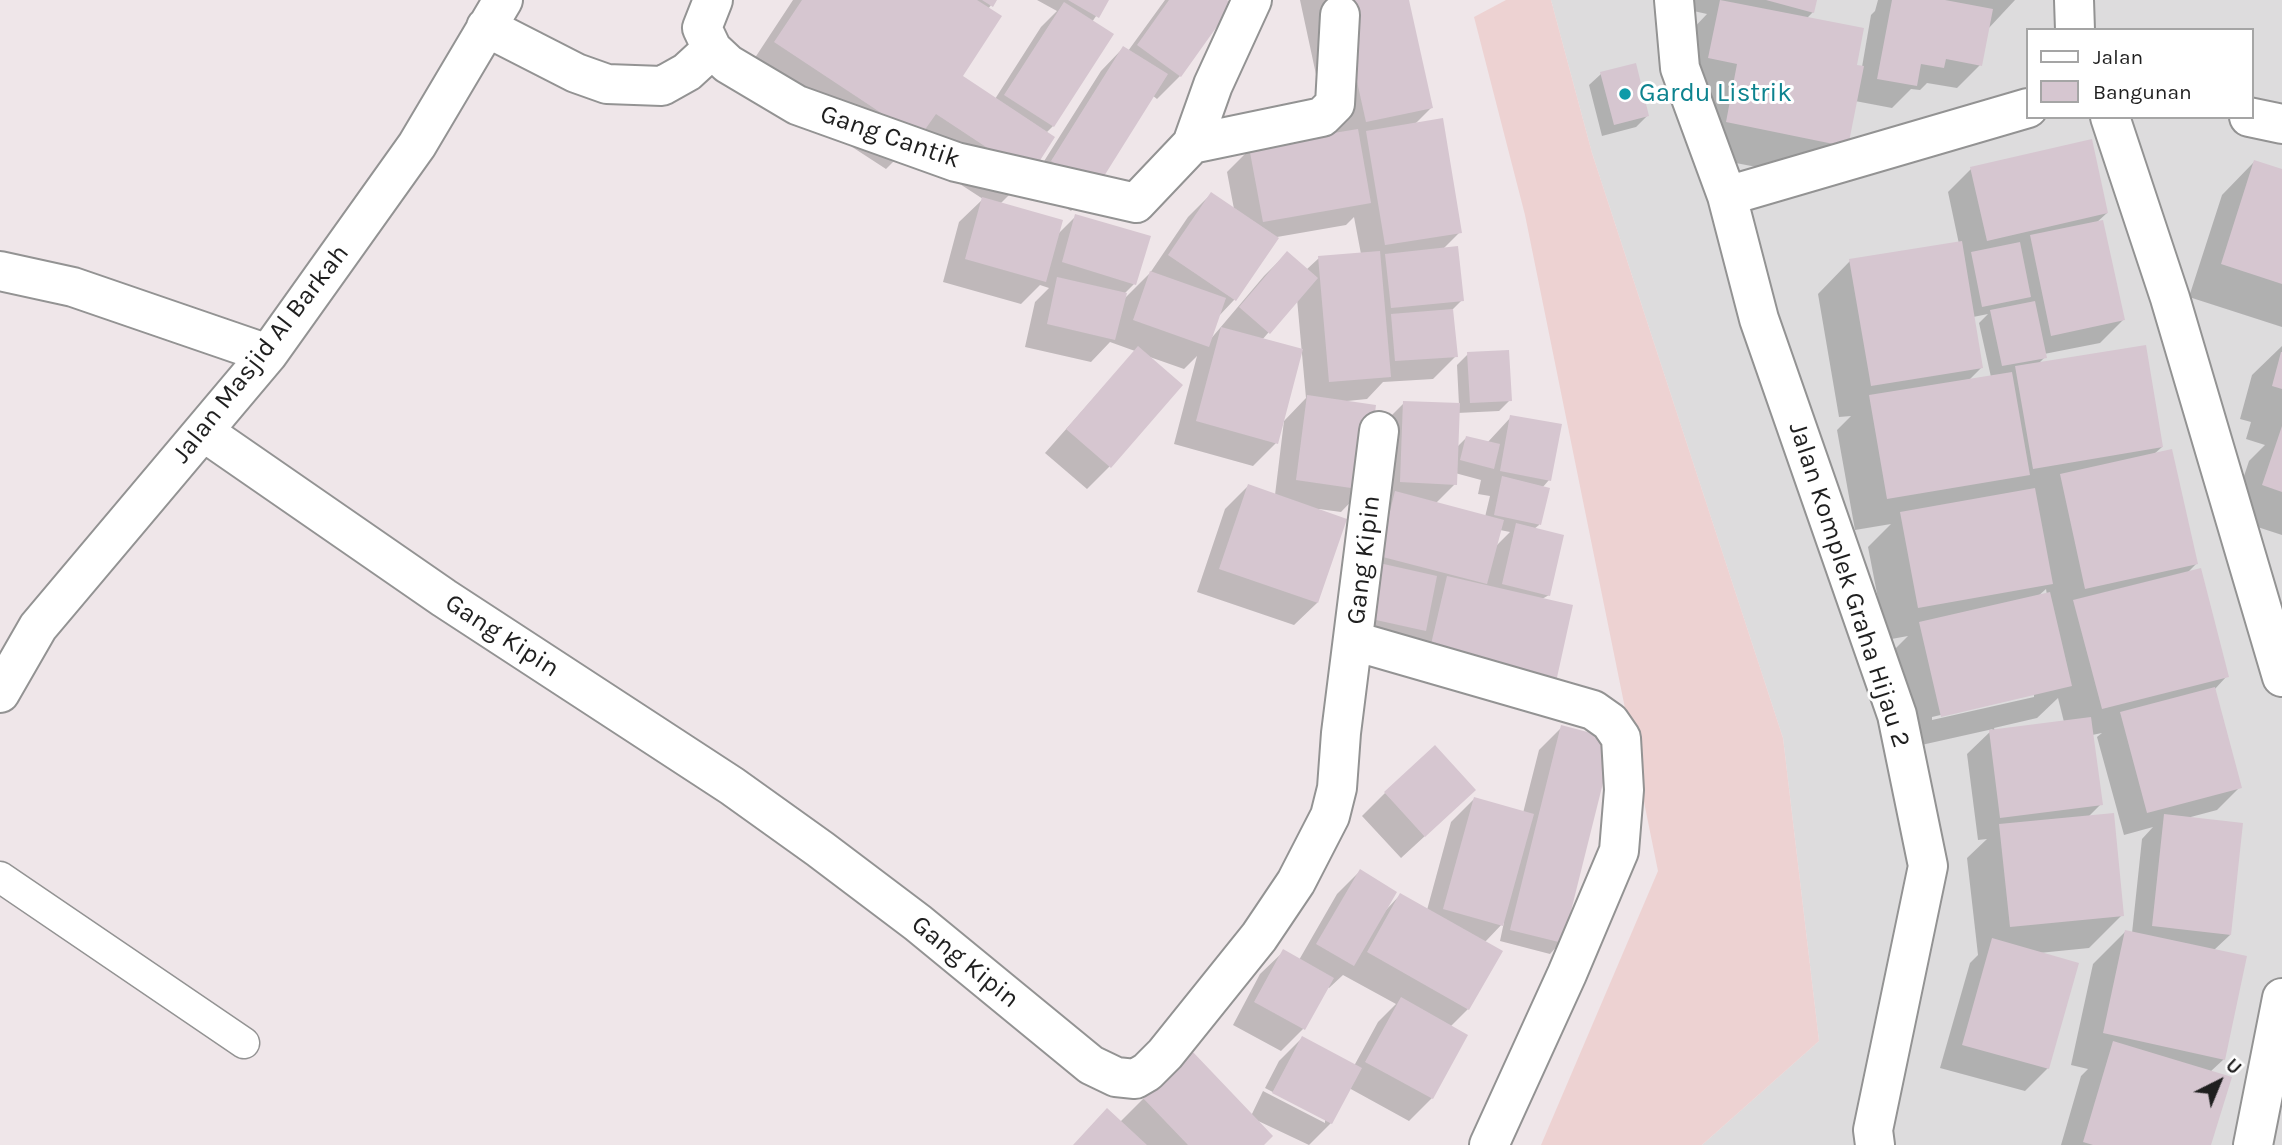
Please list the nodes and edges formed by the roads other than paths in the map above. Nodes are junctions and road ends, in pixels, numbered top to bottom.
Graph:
1 (713, 0) edge
2 (1252, 0) edge
3 (1674, 0) edge
4 (2074, 0) edge
5 (495, 14) edge
6 (1340, 15) dead end
7 (2075, 28) edge
8 (712, 49) junction
9 (2026, 109) edge
10 (2254, 118) edge
11 (2111, 119) edge
12 (2282, 124) edge
13 (1192, 144) junction
14 (1727, 196) junction
15 (0, 271) edge
16 (268, 354) junction
17 (1379, 430) dead end
18 (204, 432) junction
19 (2275, 628) edge
20 (1354, 641) junction
21 (2282, 677) edge
22 (0, 694) edge
23 (0, 877) edge
24 (2282, 998) edge
25 (244, 1043) dead end
26 (1489, 1145) edge
27 (1875, 1145) edge
28 (2253, 1145) edge

1 - 8 street
2 - 13 street
3 - 14 street, Jalan Komplek Graha Hijau 2
4 - 7 street
5 - 8 street
5 - 16 street, Jalan Masjid Al Barkah
6 - 13 street
8 - 13 street, Gang Cantik
9 - 14 street
10 - 12 street
11 - 19 street
14 - 27 street, Jalan Komplek Graha Hijau 2
15 - 16 street
16 - 18 street, Jalan Masjid Al Barkah
17 - 20 street, Gang Kipin
18 - 20 street, Gang Kipin
18 - 22 street, Jalan Masjid Al Barkah
19 - 21 street
20 - 26 street
23 - 25 lane
24 - 28 street

